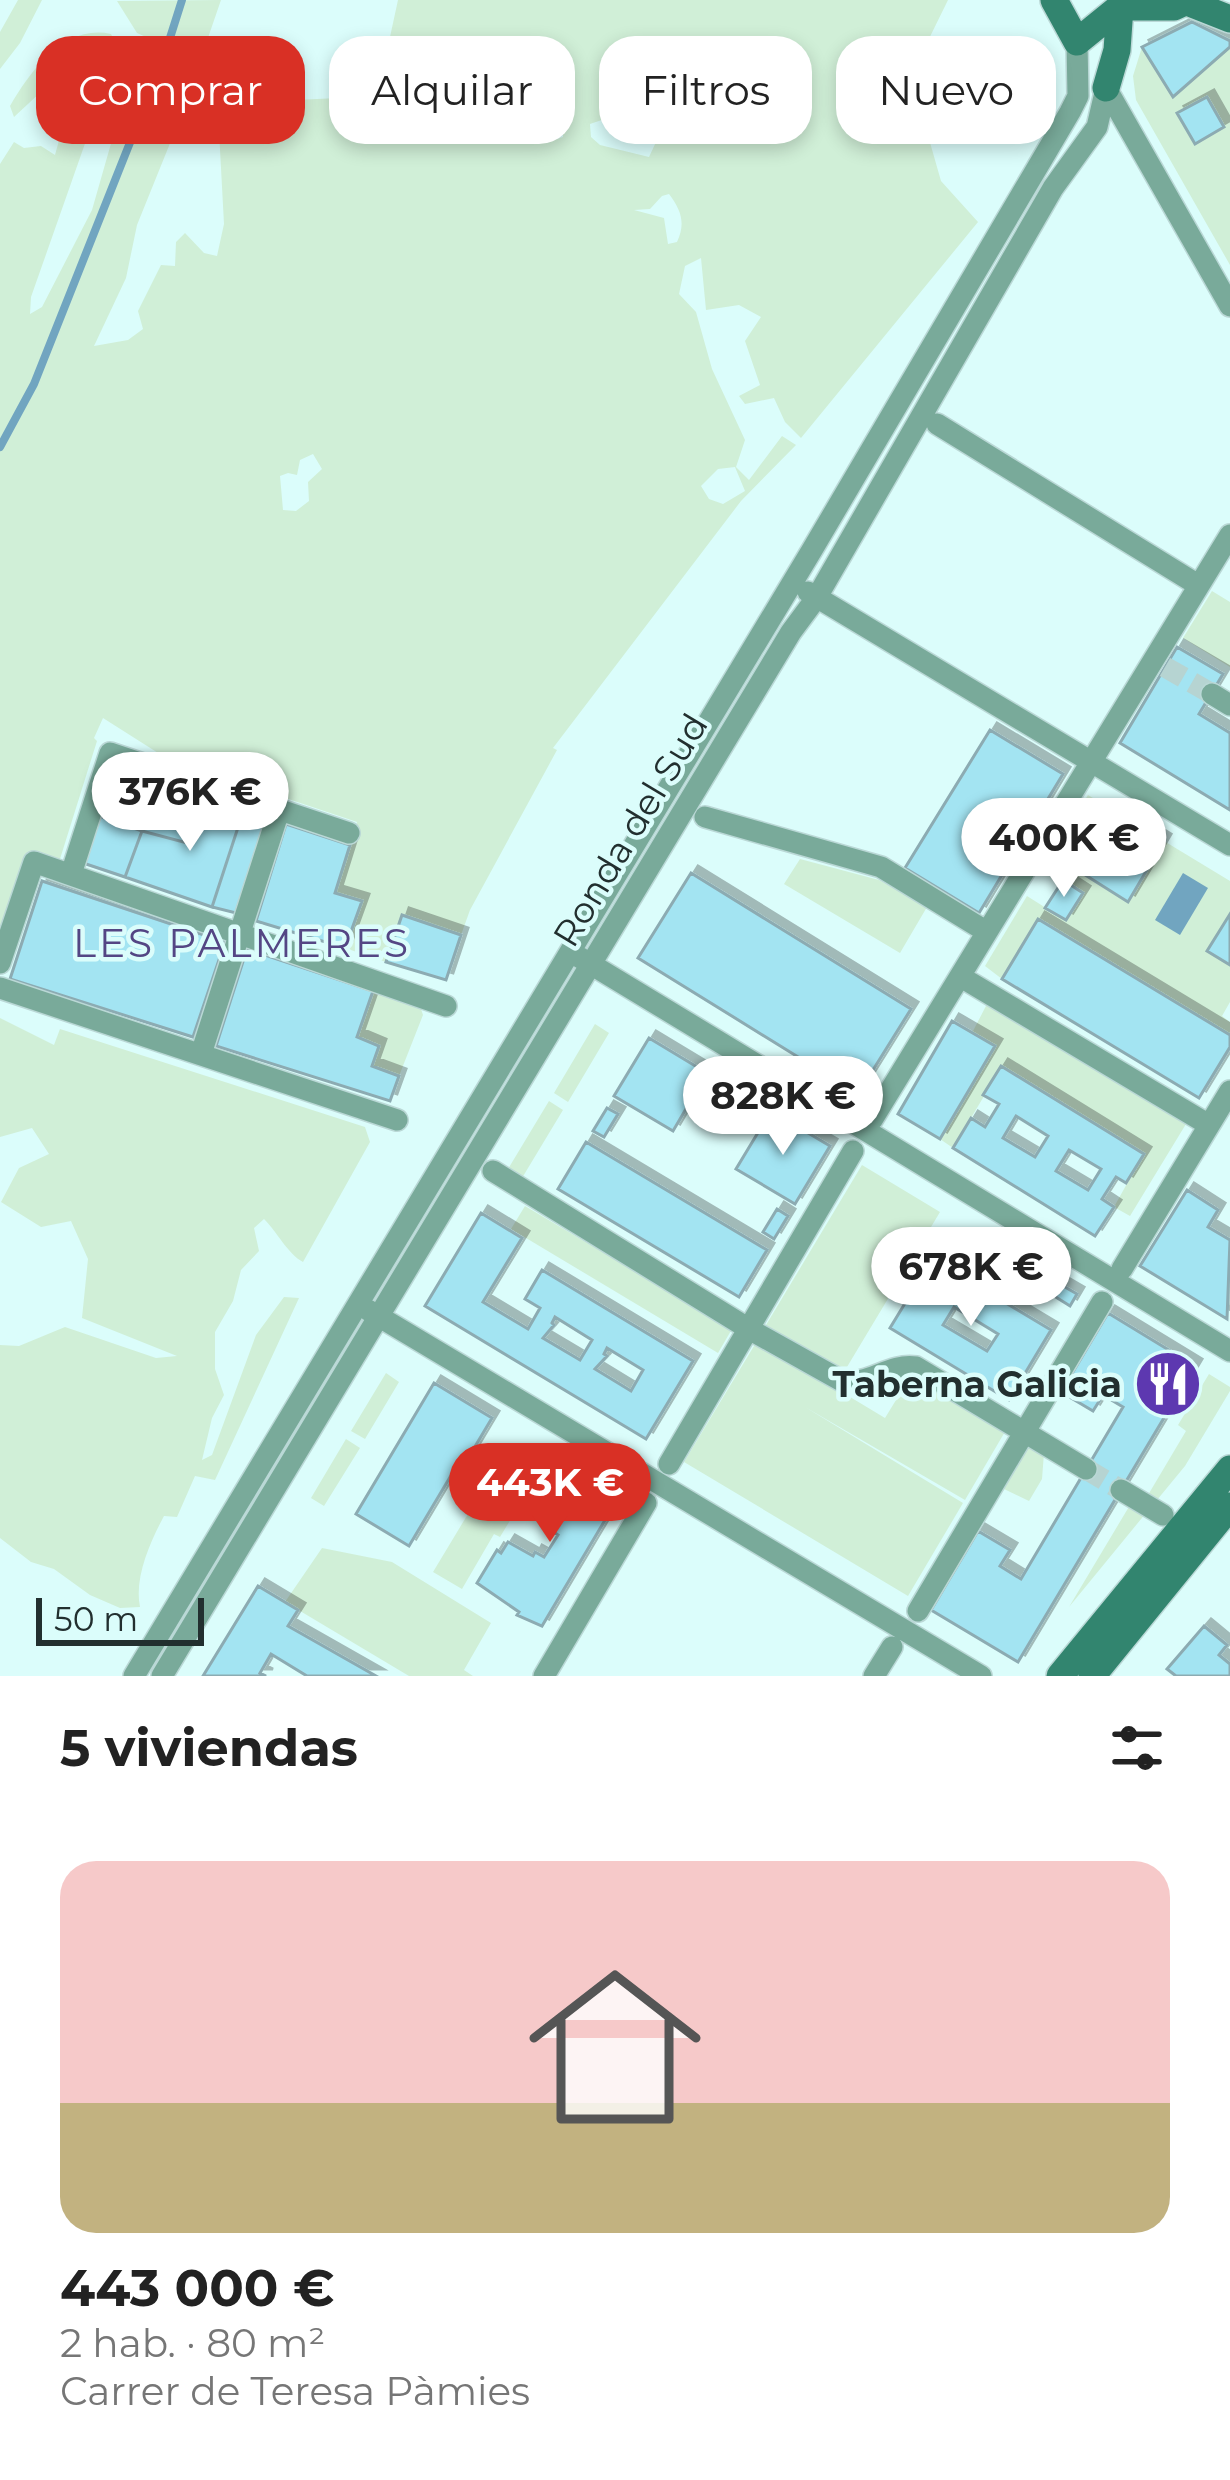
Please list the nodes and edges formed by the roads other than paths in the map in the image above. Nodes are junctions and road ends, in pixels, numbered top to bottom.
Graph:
1 (1054, 0) edge
2 (1172, 1) edge
3 (1117, 4) edge
4 (1230, 19) edge
5 (1077, 43) junction
6 (1106, 88) junction
7 (1230, 306) edge
8 (937, 424) dead end
9 (1230, 535) edge
10 (791, 584) junction
11 (1198, 585) junction
12 (818, 597) junction
13 (1090, 761) junction
14 (279, 811) junction
15 (705, 817) dead end
16 (349, 832) dead end
17 (1230, 845) edge
18 (71, 874) junction
19 (987, 932) junction
20 (239, 933) junction
21 (568, 951) junction
22 (0, 963) edge
23 (591, 964) junction
24 (962, 976) junction
25 (0, 988) edge
26 (446, 1006) dead end
27 (201, 1054) junction
28 (1230, 1090) edge
29 (397, 1120) dead end
30 (872, 1120) dead end
31 (1209, 1125) junction
32 (853, 1151) dead end
33 (493, 1172) dead end
34 (1122, 1269) dead end
35 (1102, 1302) dead end
36 (358, 1304) junction
37 (379, 1317) junction
38 (749, 1329) junction
39 (1230, 1352) edge
40 (1025, 1432) junction
41 (669, 1464) dead end
42 (1086, 1469) tunnel mouth
43 (1230, 1469) edge
44 (1121, 1490) tunnel mouth
45 (646, 1503) dead end
46 (1230, 1506) edge
47 (1163, 1515) dead end
48 (918, 1611) dead end
49 (892, 1647) dead end
50 (134, 1676) edge
51 (162, 1676) edge
52 (544, 1676) edge
53 (874, 1676) edge
54 (981, 1676) edge
55 (1060, 1676) edge
56 (1092, 1676) edge

1 - 5 main road
2 - 3 main road
2 - 4 main road
3 - 5 main road
3 - 6 main road, Ronda del Sud
5 - 10 street, Ronda del Sud
6 - 7 street
6 - 12 street, Ronda del Sud
8 - 11 street
9 - 11 street
10 - 12 street
10 - 21 street, Ronda del Sud
11 - 13 street
12 - 13 street
12 - 23 street, Ronda del Sud
13 - 17 street
13 - 19 street
14 - 16 street
14 - 18 street
14 - 20 street
15 - 19 street
18 - 20 street
18 - 22 street
19 - 24 street
20 - 26 street
20 - 27 street
21 - 23 street
21 - 36 street, Ronda del Sud
23 - 37 street, Ronda del Sud
23 - 39 street
24 - 30 street
24 - 31 street
25 - 27 street
27 - 29 street
28 - 31 street
31 - 34 street
32 - 38 street
33 - 38 street
35 - 40 street
36 - 37 street
36 - 50 street, Ronda del Sud
37 - 51 street, Ronda del Sud
37 - 54 street
38 - 40 street
38 - 41 street
40 - 42 street
40 - 48 street
43 - 55 main road
44 - 47 street
45 - 52 street
46 - 56 main road
49 - 53 street

